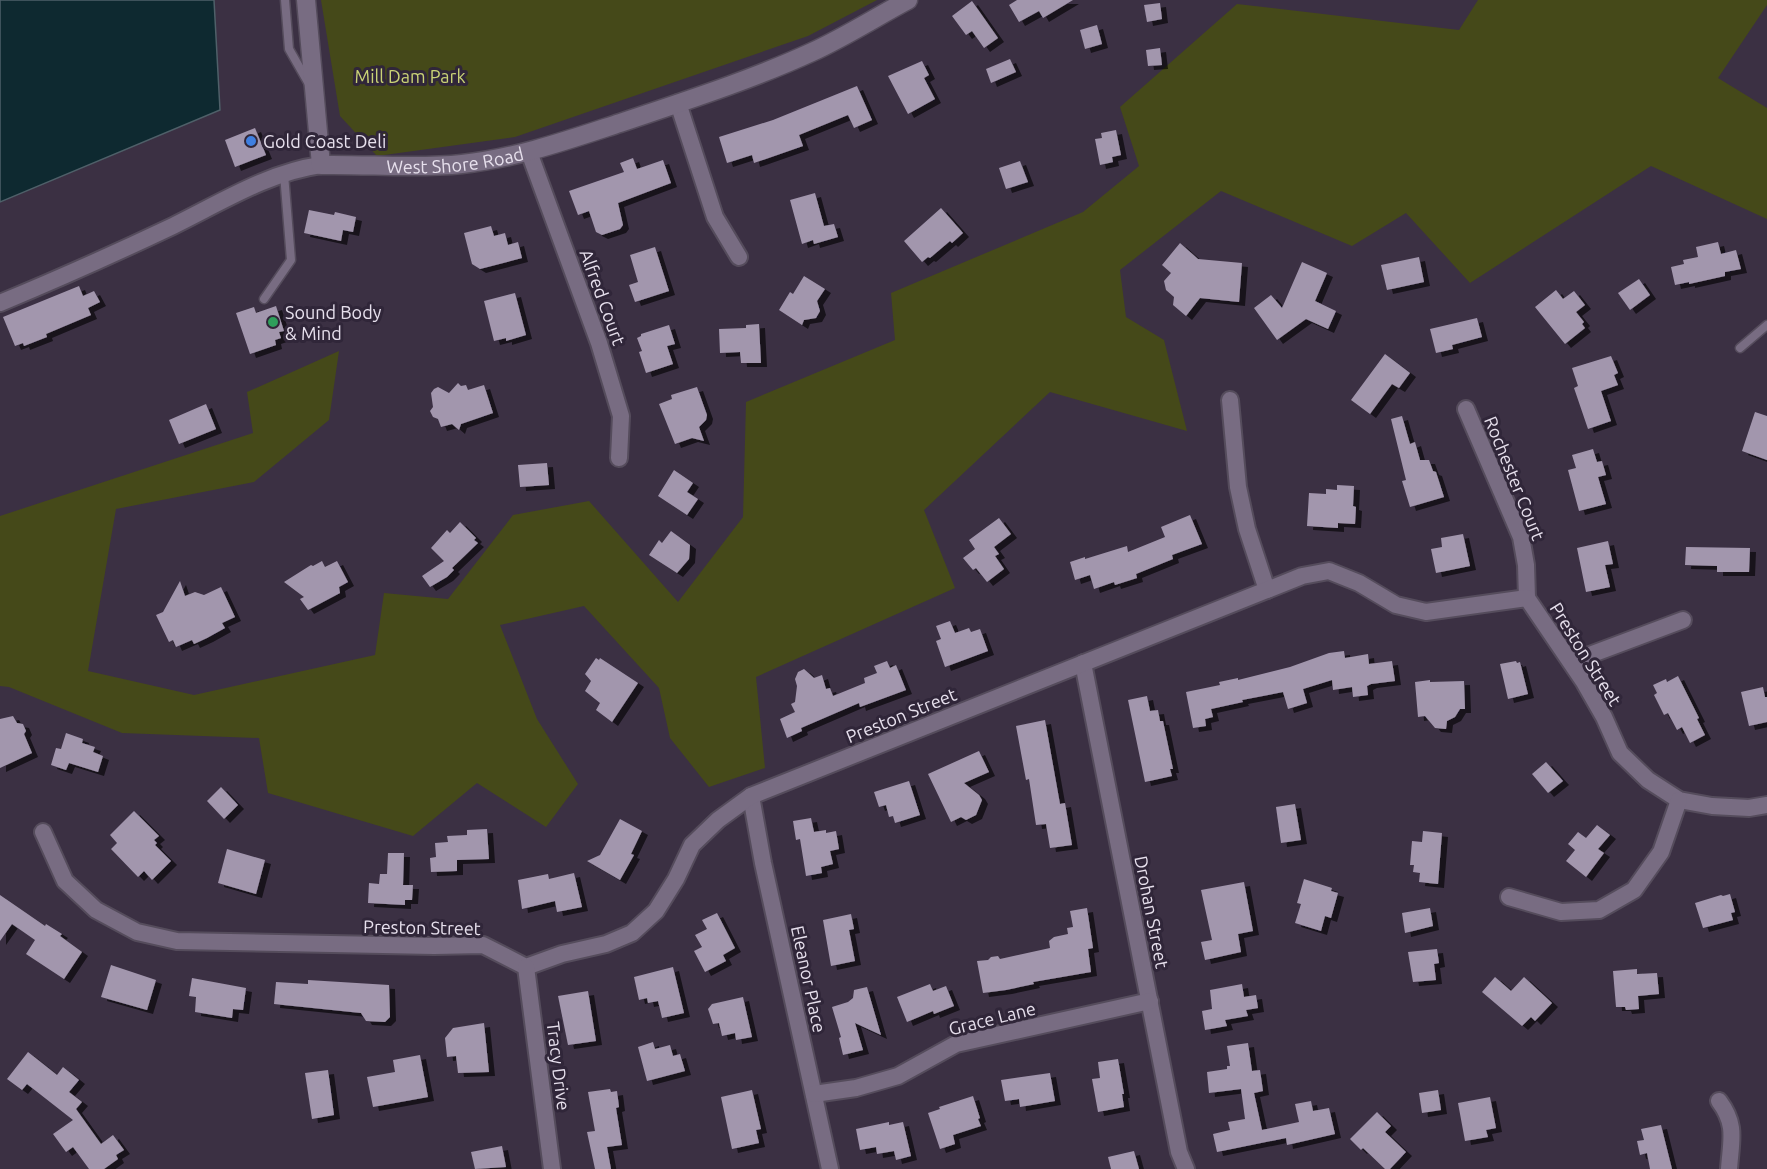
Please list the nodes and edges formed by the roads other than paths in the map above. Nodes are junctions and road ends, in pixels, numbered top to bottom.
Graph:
1 (285, 0) edge
2 (306, 0) edge
3 (908, 0) edge
4 (314, 91) junction
5 (678, 103) junction
6 (529, 152) junction
7 (321, 165) junction
8 (284, 174) junction
9 (740, 257) dead end
10 (264, 298) dead end
11 (0, 303) edge
12 (1767, 325) edge
13 (1740, 348) dead end
14 (1230, 400) dead end
15 (1466, 409) dead end
16 (619, 458) dead end
17 (1267, 590) junction
18 (1527, 598) junction
19 (1683, 620) dead end
20 (1571, 662) junction
21 (1083, 663) junction
22 (751, 796) junction
23 (1679, 800) junction
24 (1767, 805) edge
25 (44, 832) dead end
26 (1509, 897) dead end
27 (526, 968) junction
28 (1150, 1001) junction
29 (814, 1094) junction
30 (1719, 1101) dead end
31 (552, 1169) edge
32 (830, 1169) edge
33 (1186, 1169) edge
34 (1729, 1169) edge

1 - 4 lane
2 - 4 street
3 - 5 street, West Shore Road
4 - 7 street
5 - 6 street, West Shore Road
5 - 9 street
6 - 7 street, West Shore Road
6 - 16 street, Alfred Court
7 - 8 street, West Shore Road
8 - 10 lane
8 - 11 street, West Shore Road
12 - 13 lane
14 - 17 street
15 - 18 street, Rochester Court
17 - 18 street, Preston Street
17 - 21 street, Preston Street
18 - 20 street, Preston Street
19 - 20 street
20 - 23 street, Preston Street
21 - 22 street, Preston Street
21 - 28 street, Drohan Street
22 - 27 street, Preston Street
22 - 29 street, Eleanor Place
23 - 24 street, Preston Street
23 - 26 street
25 - 27 street, Preston Street
27 - 31 street, Tracy Drive
28 - 29 street, Grace Lane
28 - 33 street, Drohan Street
29 - 32 street, Eleanor Place
30 - 34 street

